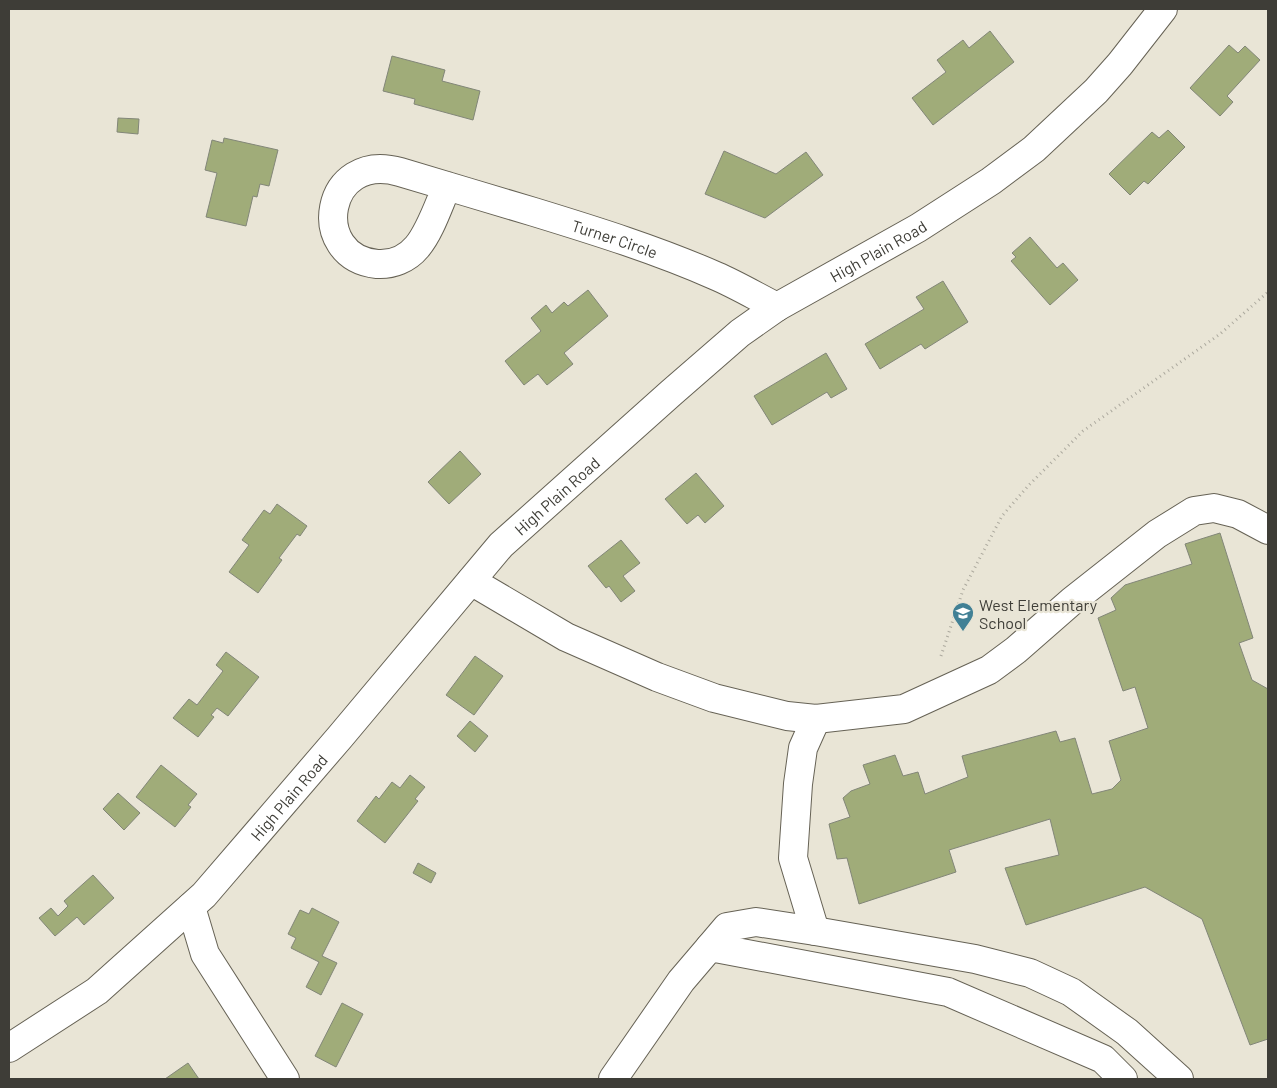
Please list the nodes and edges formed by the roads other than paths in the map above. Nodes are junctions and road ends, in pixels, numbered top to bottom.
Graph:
1 (1163, 9) edge
2 (447, 186) dead end
3 (777, 307) junction
4 (1268, 530) edge
5 (471, 582) junction
6 (816, 720) junction
7 (191, 907) junction
8 (815, 931) junction
9 (710, 947) junction
10 (9, 1048) edge
11 (285, 1079) edge
12 (613, 1079) edge
13 (1123, 1079) edge
14 (1179, 1079) edge

1 - 3 street, High Plain Road
2 - 3 street, Turner Circle
3 - 5 street, High Plain Road
4 - 6 street
5 - 6 street
5 - 7 street, High Plain Road
6 - 8 street
7 - 10 street, High Plain Road
7 - 11 street
8 - 9 street
8 - 14 street
9 - 12 street
9 - 13 street

